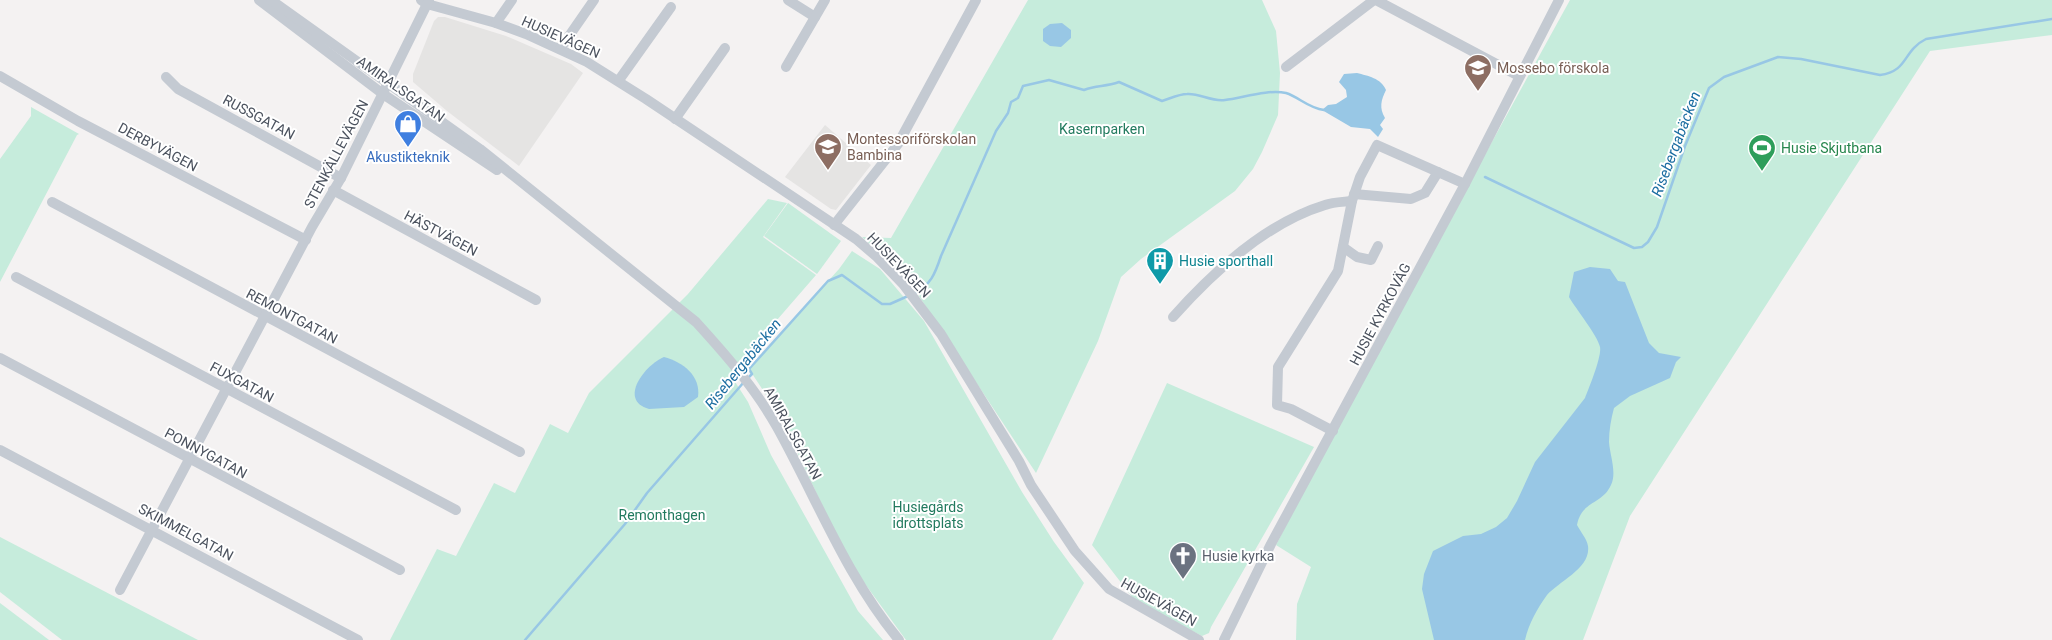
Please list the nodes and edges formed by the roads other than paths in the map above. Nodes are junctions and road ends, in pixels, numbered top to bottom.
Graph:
1 (259, 0) edge
2 (271, 0) edge
3 (512, 0) edge
4 (594, 0) edge
5 (788, 0) edge
6 (825, 0) edge
7 (976, 0) edge
8 (1375, 0) edge
9 (1559, 0) edge
10 (426, 1) edge
11 (671, 7) dead end
12 (815, 18) junction
13 (496, 24) junction
14 (726, 48) dead end
15 (560, 49) junction
16 (786, 67) dead end
17 (1286, 67) dead end
18 (0, 76) edge
19 (1519, 76) junction
20 (166, 77) dead end
21 (619, 80) junction
22 (389, 82) junction
23 (382, 94) junction
24 (675, 118) junction
25 (1438, 172) junction
26 (341, 178) junction
27 (1465, 184) junction
28 (334, 190) junction
29 (534, 193) junction
30 (1353, 197) junction
31 (52, 202) dead end
32 (834, 225) junction
33 (306, 240) junction
34 (1378, 246) dead end
35 (1343, 247) junction
36 (16, 277) dead end
37 (536, 300) dead end
38 (1173, 317) dead end
39 (265, 318) junction
40 (0, 358) edge
41 (228, 390) junction
42 (1334, 431) junction
43 (0, 450) edge
44 (520, 452) dead end
45 (190, 460) junction
46 (456, 510) dead end
47 (152, 530) junction
48 (400, 570) dead end
49 (120, 590) dead end
50 (358, 640) edge
51 (899, 640) edge
52 (1198, 640) edge
53 (1224, 640) edge

1 - 23 street, AMIRALSGATAN
2 - 22 street, AMIRALSGATAN
3 - 13 street
4 - 15 street
5 - 12 street
6 - 12 street
7 - 32 street
8 - 17 street
8 - 19 street
9 - 19 street, HUSIE KYRKOVÄG
10 - 13 street, HUSIEVÄGEN
10 - 22 street, STENKÄLLEVÄGEN
11 - 21 street
12 - 16 street
13 - 15 street, HUSIEVÄGEN
14 - 24 street
15 - 21 street, HUSIEVÄGEN
18 - 33 street, DERBYVÄGEN
19 - 27 street, HUSIE KYRKOVÄG
20 - 26 street, RUSSGATAN
21 - 24 street, HUSIEVÄGEN
22 - 23 street, STENKÄLLEVÄGEN
22 - 29 street, AMIRALSGATAN
23 - 26 street, STENKÄLLEVÄGEN
23 - 29 street, AMIRALSGATAN
24 - 32 street, HUSIEVÄGEN
25 - 27 street
25 - 30 street
25 - 30 street
26 - 28 street, STENKÄLLEVÄGEN
27 - 42 street, HUSIE KYRKOVÄG
28 - 33 street, STENKÄLLEVÄGEN
28 - 37 street, HÄSTVÄGEN
29 - 51 street, AMIRALSGATAN
30 - 35 street
30 - 38 street
31 - 39 street, REMONTGATAN
32 - 52 street, HUSIEVÄGEN
33 - 39 street
34 - 35 street
35 - 42 street
36 - 41 street, FUXGATAN
39 - 41 street
39 - 44 street, REMONTGATAN
40 - 45 street, PONNYGATAN
41 - 45 street
41 - 46 street, FUXGATAN
42 - 53 street, HUSIE KYRKOVÄG
43 - 47 street, SKIMMELGATAN
45 - 47 street
45 - 48 street, PONNYGATAN
47 - 49 street
47 - 50 street, SKIMMELGATAN

